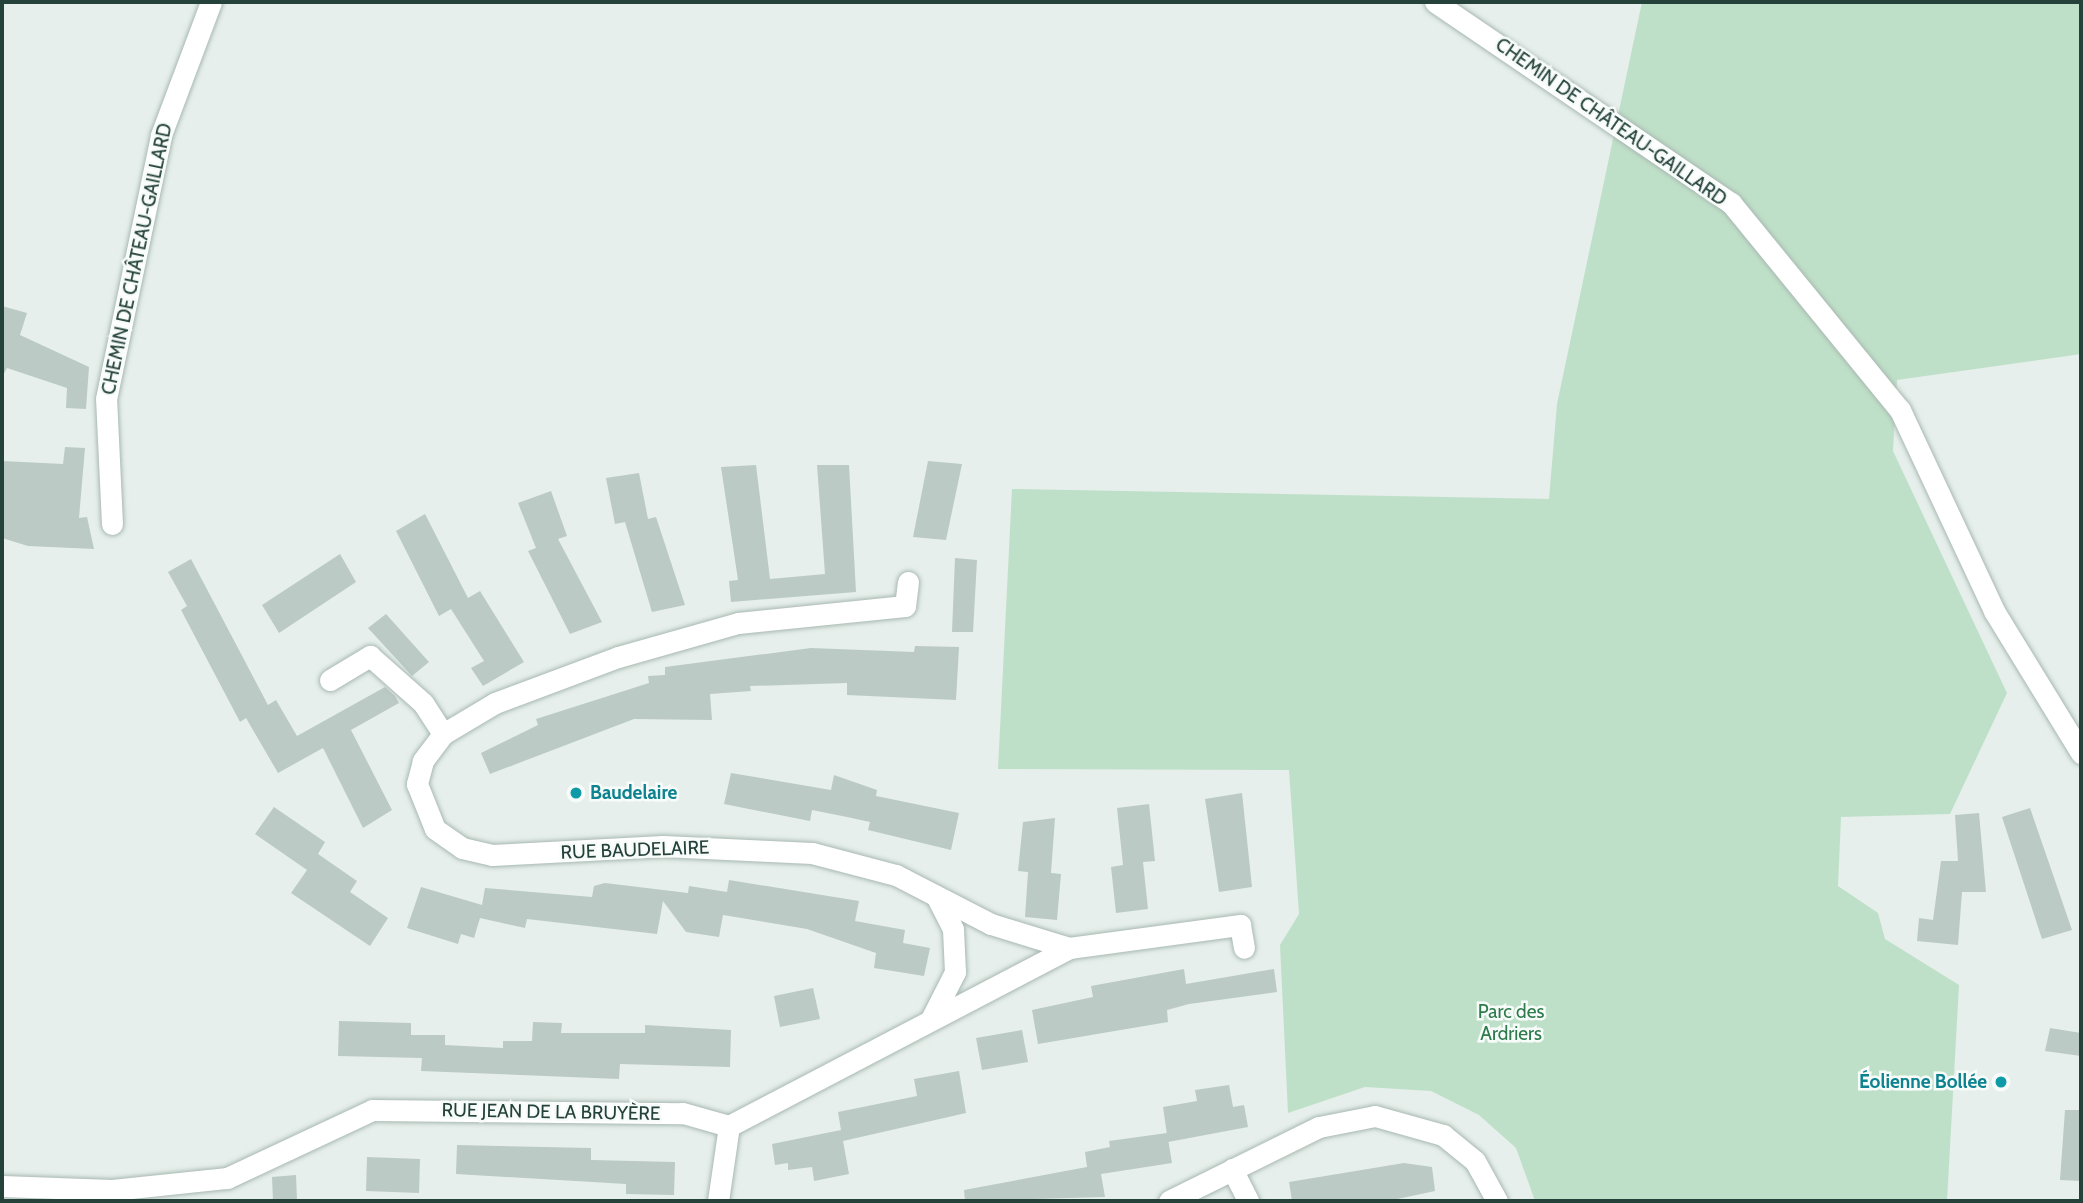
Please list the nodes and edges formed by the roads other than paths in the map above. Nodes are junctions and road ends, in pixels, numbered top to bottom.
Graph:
1 (211, 2) edge
2 (1435, 2) edge
3 (112, 524) dead end
4 (908, 582) dead end
5 (330, 680) dead end
6 (443, 734) junction
7 (2081, 753) edge
8 (939, 899) junction
9 (1069, 948) junction
10 (1244, 948) dead end
11 (931, 1019) junction
12 (729, 1126) junction
13 (1232, 1169) junction
14 (2, 1186) edge
15 (719, 1201) edge
16 (1169, 1201) edge
17 (1248, 1201) edge
18 (1497, 1201) edge

1 - 3 street, CHEMIN DE CHÂTEAU-GAILLARD
2 - 7 street, CHEMIN DE CHÂTEAU-GAILLARD
4 - 6 street
5 - 6 street
6 - 8 street, RUE BAUDELAIRE
8 - 9 street, RUE BAUDELAIRE
8 - 11 street
9 - 10 street, RUE BAUDELAIRE
9 - 11 street, RUE BAUDELAIRE
11 - 12 street, RUE BAUDELAIRE
12 - 14 street, RUE JEAN DE LA BRUYÈRE
12 - 15 street
13 - 16 street
13 - 17 street
13 - 18 street

